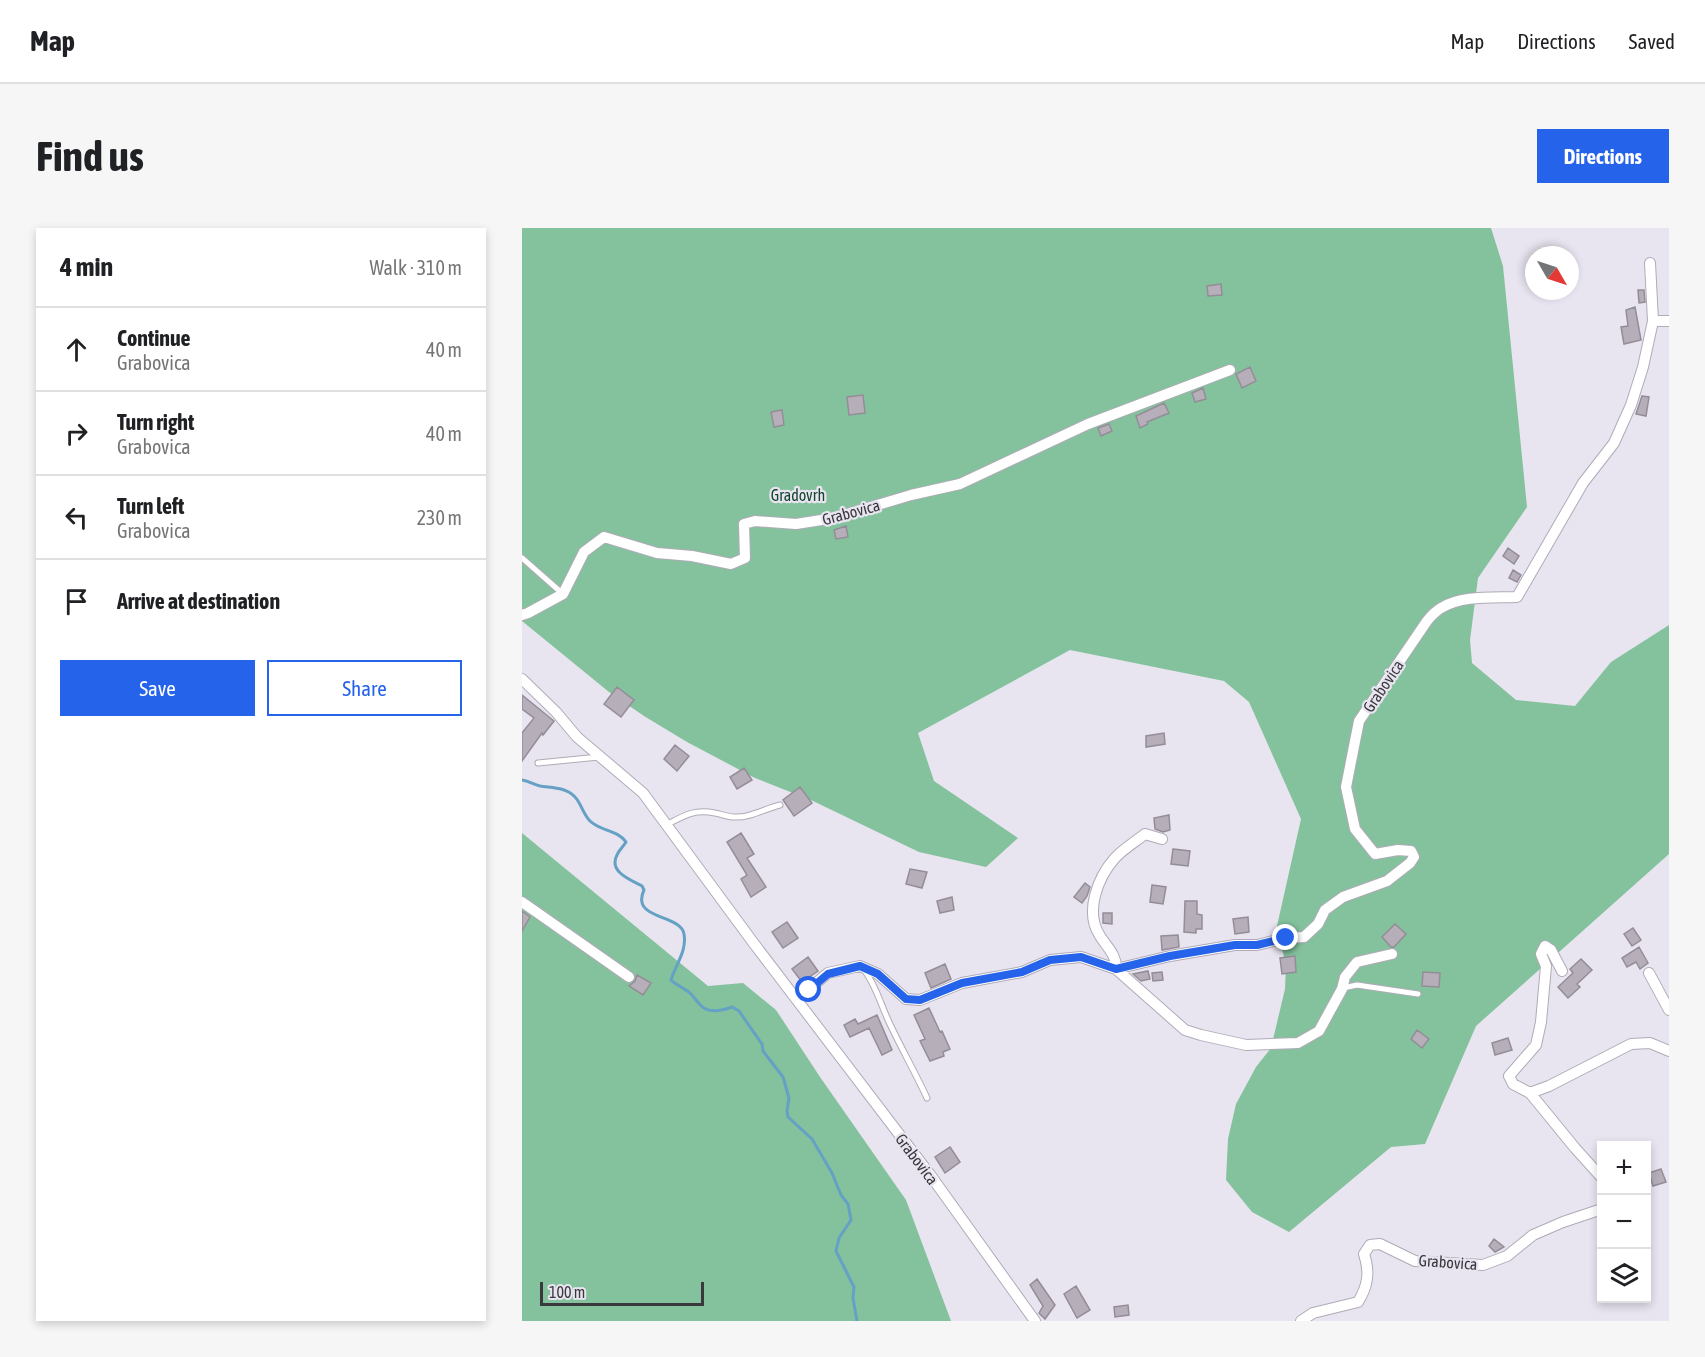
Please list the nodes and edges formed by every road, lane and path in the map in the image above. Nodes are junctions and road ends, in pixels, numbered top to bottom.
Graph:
1 (1650, 263) dead end
2 (1653, 321) junction
3 (1669, 321) edge
4 (1230, 370) dead end
5 (522, 558) edge
6 (563, 594) junction
7 (522, 615) edge
8 (522, 679) edge
9 (601, 757) junction
10 (538, 763) dead end
11 (780, 805) dead end
12 (666, 825) junction
13 (1162, 838) dead end
14 (522, 902) edge
15 (1392, 954) dead end
16 (860, 966) junction
17 (1116, 969) junction
18 (1562, 971) dead end
19 (1649, 973) dead end
20 (629, 977) dead end
21 (1342, 989) junction
22 (1418, 994) dead end
23 (797, 999) junction
24 (1669, 1010) edge
25 (1669, 1051) edge
26 (1530, 1093) junction
27 (927, 1098) dead end
28 (1597, 1172) edge
29 (1597, 1211) edge
30 (1035, 1321) edge
31 (1300, 1321) edge

1 - 2 street, Grabovica
2 - 3 street
2 - 17 street, Grabovica
4 - 6 street, Grabovica
5 - 6 lane
6 - 7 street
8 - 9 street, Grabovica
9 - 10 lane
9 - 12 street, Grabovica
11 - 12 lane
12 - 23 street, Grabovica
13 - 17 street
14 - 20 street
15 - 21 street
16 - 17 street
16 - 23 street
16 - 27 lane
17 - 21 street
18 - 26 street
19 - 24 street
21 - 22 lane
23 - 30 street, Grabovica
25 - 26 street
26 - 28 street
29 - 31 street, Grabovica

